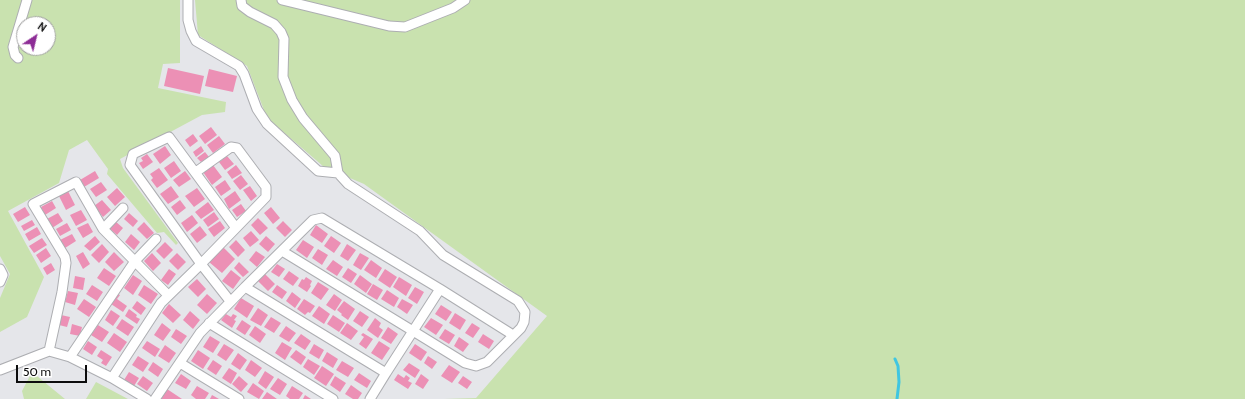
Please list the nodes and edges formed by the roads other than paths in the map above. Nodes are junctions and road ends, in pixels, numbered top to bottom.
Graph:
1 (27, 0) edge
2 (188, 0) edge
3 (241, 0) edge
4 (282, 0) edge
5 (465, 0) edge
6 (18, 58) dead end
7 (196, 172) junction
8 (338, 173) junction
9 (123, 208) dead end
10 (236, 228) junction
11 (103, 229) junction
12 (156, 239) dead end
13 (282, 251) junction
14 (135, 260) junction
15 (201, 264) junction
16 (0, 269) edge
17 (0, 282) edge
18 (245, 287) junction
19 (440, 289) junction
20 (168, 295) junction
21 (230, 301) junction
22 (209, 323) junction
23 (412, 332) junction
24 (514, 335) junction
25 (49, 351) junction
26 (70, 358) junction
27 (180, 363) junction
28 (0, 370) edge
29 (386, 373) junction
30 (112, 378) junction
31 (147, 399) edge
32 (155, 399) edge
33 (239, 399) edge
34 (334, 399) edge
35 (370, 399) edge

1 - 6 street
2 - 8 street
3 - 8 street
4 - 5 street
7 - 10 street
7 - 10 street
7 - 15 street
8 - 24 street
9 - 11 street
10 - 15 street
11 - 14 street
11 - 25 street
12 - 14 street
13 - 18 street
13 - 19 street
13 - 23 street
14 - 20 street
14 - 26 street
15 - 20 street
15 - 21 street
16 - 17 street
18 - 21 street
18 - 29 street
19 - 23 street
19 - 24 street
20 - 30 street
21 - 22 street
22 - 27 street
22 - 34 street
23 - 24 street
23 - 29 street
25 - 26 street
25 - 28 street
26 - 30 street
27 - 32 street
27 - 33 street
29 - 35 street
30 - 31 street

